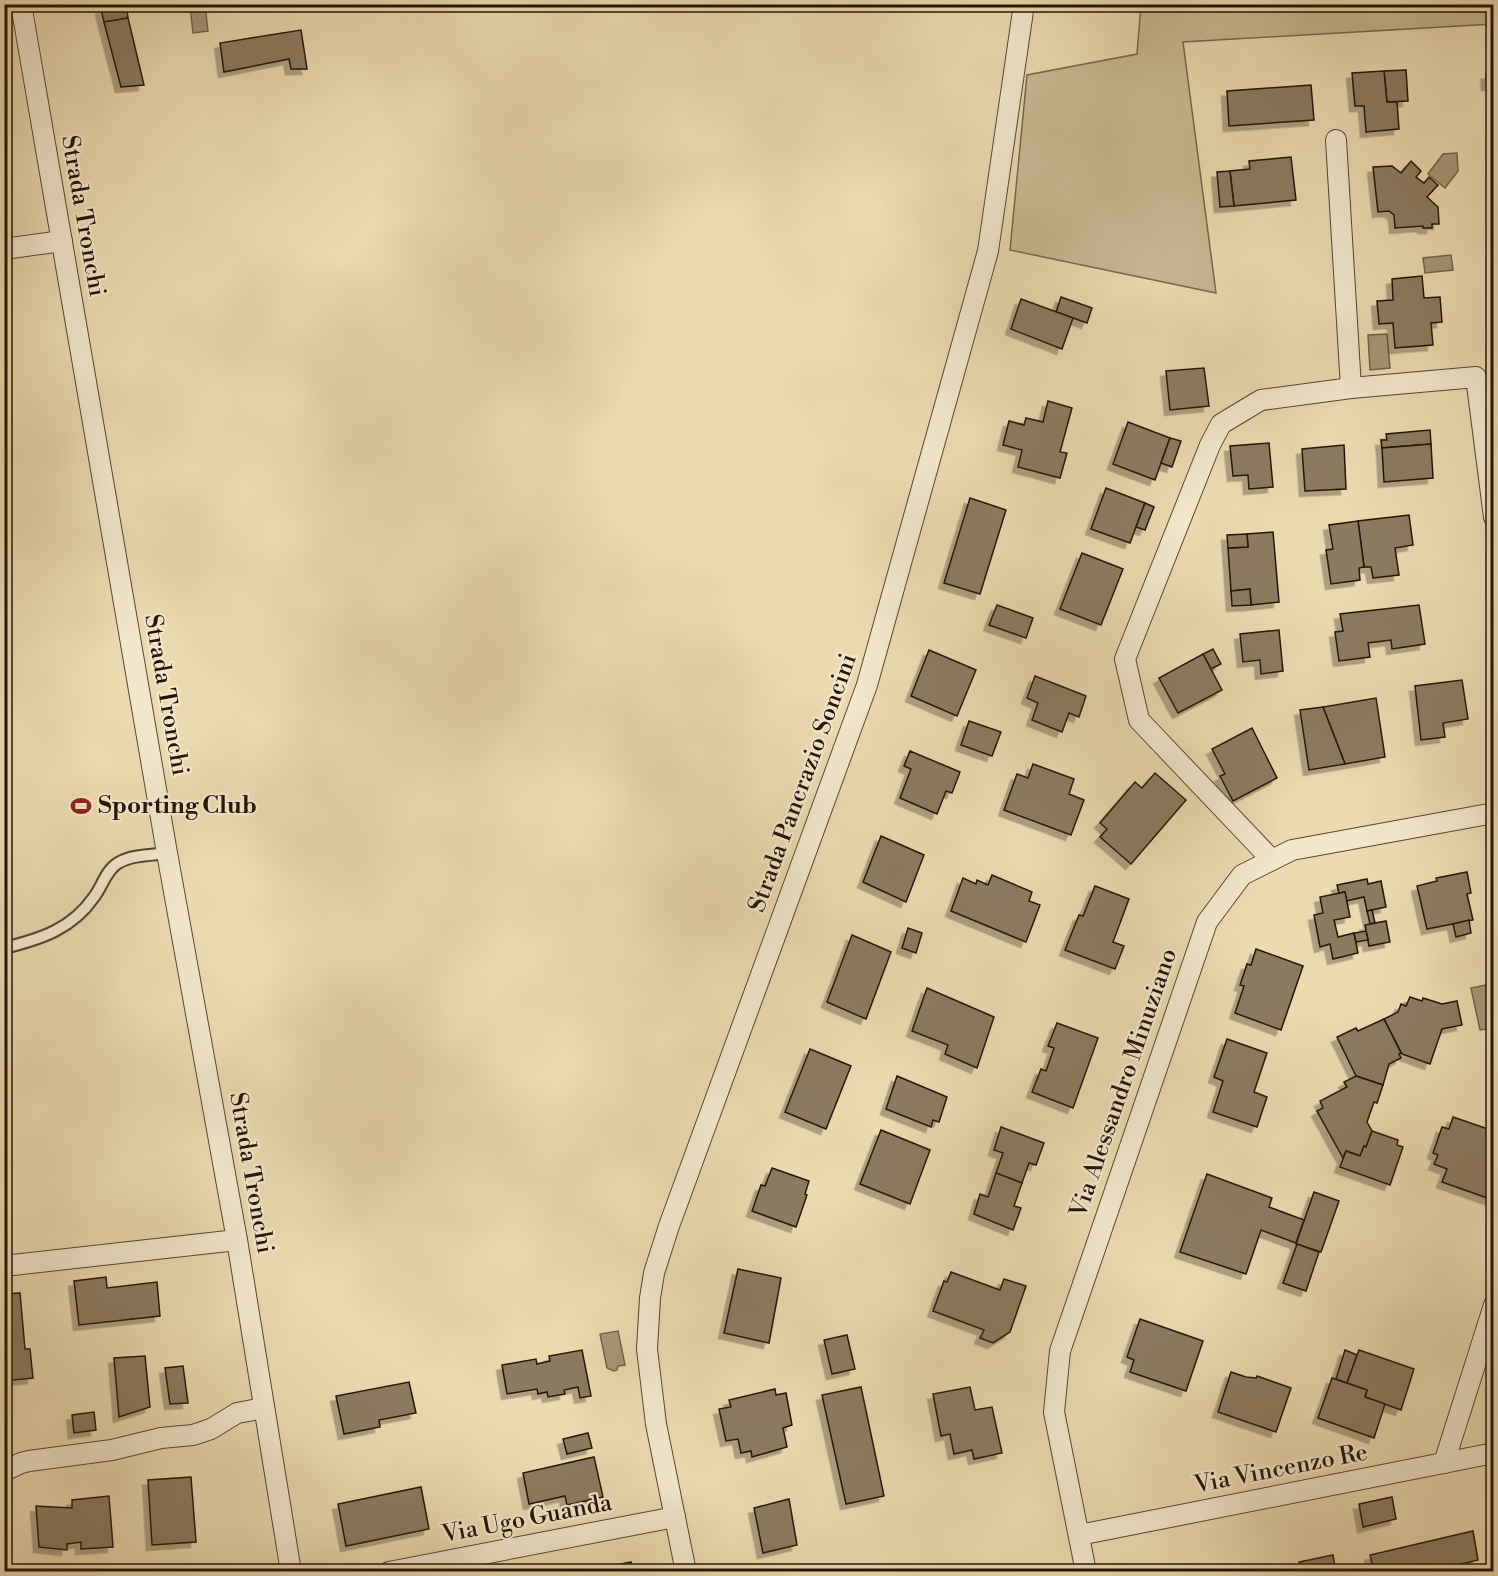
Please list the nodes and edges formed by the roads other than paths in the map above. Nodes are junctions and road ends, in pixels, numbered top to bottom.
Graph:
1 (21, 4) edge
2 (1024, 4) edge
3 (1336, 140) dead end
4 (62, 241) junction
5 (4, 249) edge
6 (1351, 388) junction
7 (1487, 401) edge
8 (1494, 517) edge
9 (1494, 813) edge
10 (167, 853) junction
11 (1272, 860) junction
12 (4, 948) edge
13 (237, 1240) junction
14 (4, 1266) edge
15 (1494, 1305) edge
16 (264, 1408) junction
17 (1494, 1453) edge
18 (1444, 1463) junction
19 (4, 1471) edge
20 (675, 1517) junction
21 (1079, 1535) junction
22 (291, 1572) edge
23 (389, 1572) edge
24 (686, 1572) edge
25 (1086, 1572) edge

1 - 4 street, Strada Tronchi
2 - 20 street, Strada Pancrazio Soncini
3 - 6 street
4 - 5 street
4 - 10 street, Strada Tronchi
6 - 7 street
6 - 11 street
7 - 8 street
9 - 11 street, Via Alessandro Minuziano
10 - 12 lane
10 - 13 street, Strada Tronchi
11 - 21 street, Via Alessandro Minuziano
13 - 14 street
13 - 16 street, Strada Tronchi
15 - 18 street
16 - 19 street
16 - 22 street, Strada Tronchi
17 - 18 street, Via Vincenzo Re
18 - 21 street, Via Vincenzo Re
20 - 23 street, Via Ugo Guanda
20 - 24 street, Strada Pancrazio Soncini
21 - 25 street, Via Alessandro Minuziano

